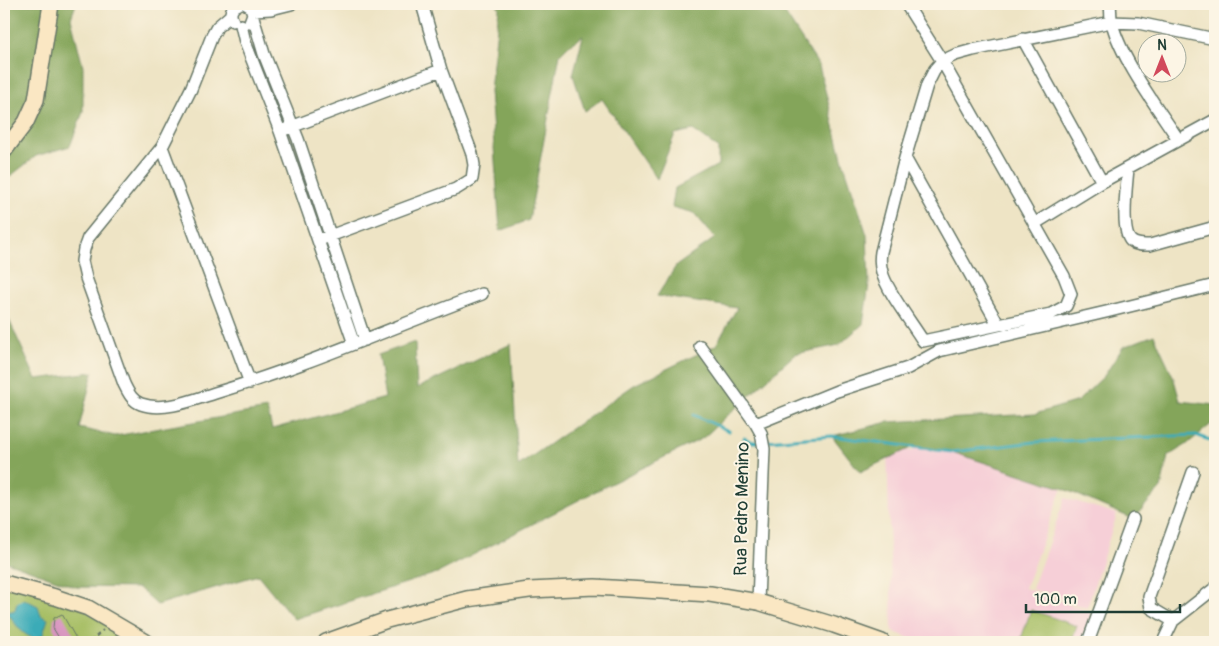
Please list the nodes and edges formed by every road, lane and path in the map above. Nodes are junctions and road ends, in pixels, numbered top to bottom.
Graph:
1 (51, 4) edge
2 (290, 4) edge
3 (422, 4) edge
4 (906, 4) edge
5 (1110, 4) edge
6 (232, 8) edge
7 (250, 10) edge
8 (1112, 22) junction
9 (242, 25) junction
10 (1023, 39) junction
11 (1215, 39) edge
12 (942, 61) junction
13 (441, 70) junction
14 (1215, 120) edge
15 (293, 126) junction
16 (280, 131) junction
17 (1178, 139) junction
18 (162, 147) junction
19 (4, 150) edge
20 (905, 158) junction
21 (1128, 168) junction
22 (1102, 182) junction
23 (1034, 224) junction
24 (1215, 227) edge
25 (324, 238) junction
26 (1215, 285) edge
27 (482, 294) dead end
28 (998, 324) junction
29 (366, 340) junction
30 (923, 340) junction
31 (354, 344) junction
32 (700, 346) dead end
33 (931, 354) junction
34 (250, 383) junction
35 (758, 429) junction
36 (1193, 472) dead end
37 (1133, 519) dead end
38 (4, 583) edge
39 (1215, 588) edge
40 (758, 602) junction
41 (1173, 621) junction
42 (112, 622) junction
43 (90, 642) edge
44 (146, 642) edge
45 (326, 642) edge
46 (882, 642) edge
47 (1088, 642) edge
48 (1163, 642) edge

1 - 19 street
2 - 7 street
3 - 13 street
4 - 12 street
5 - 8 street
6 - 9 street
6 - 18 street
7 - 9 street
7 - 15 street
8 - 10 street
8 - 11 street
8 - 17 street
9 - 16 street
10 - 12 street
10 - 22 street
12 - 20 street
12 - 23 street
13 - 15 street
13 - 25 street
14 - 17 street
15 - 16 street
15 - 25 street
16 - 25 street
17 - 21 street
18 - 34 street
18 - 34 street
20 - 28 street
20 - 30 street
21 - 22 street
21 - 24 street
22 - 23 street
23 - 28 street
25 - 29 street
25 - 31 street
26 - 33 street
27 - 29 street
28 - 30 street
29 - 31 street
30 - 33 street
31 - 34 street
32 - 35 street, Rua Pedro Menino
33 - 35 street
35 - 40 street, Rua Pedro Menino
36 - 41 street
37 - 47 street
38 - 42 street
39 - 41 street
40 - 45 street
40 - 46 street
41 - 48 street
42 - 43 path
42 - 44 street

